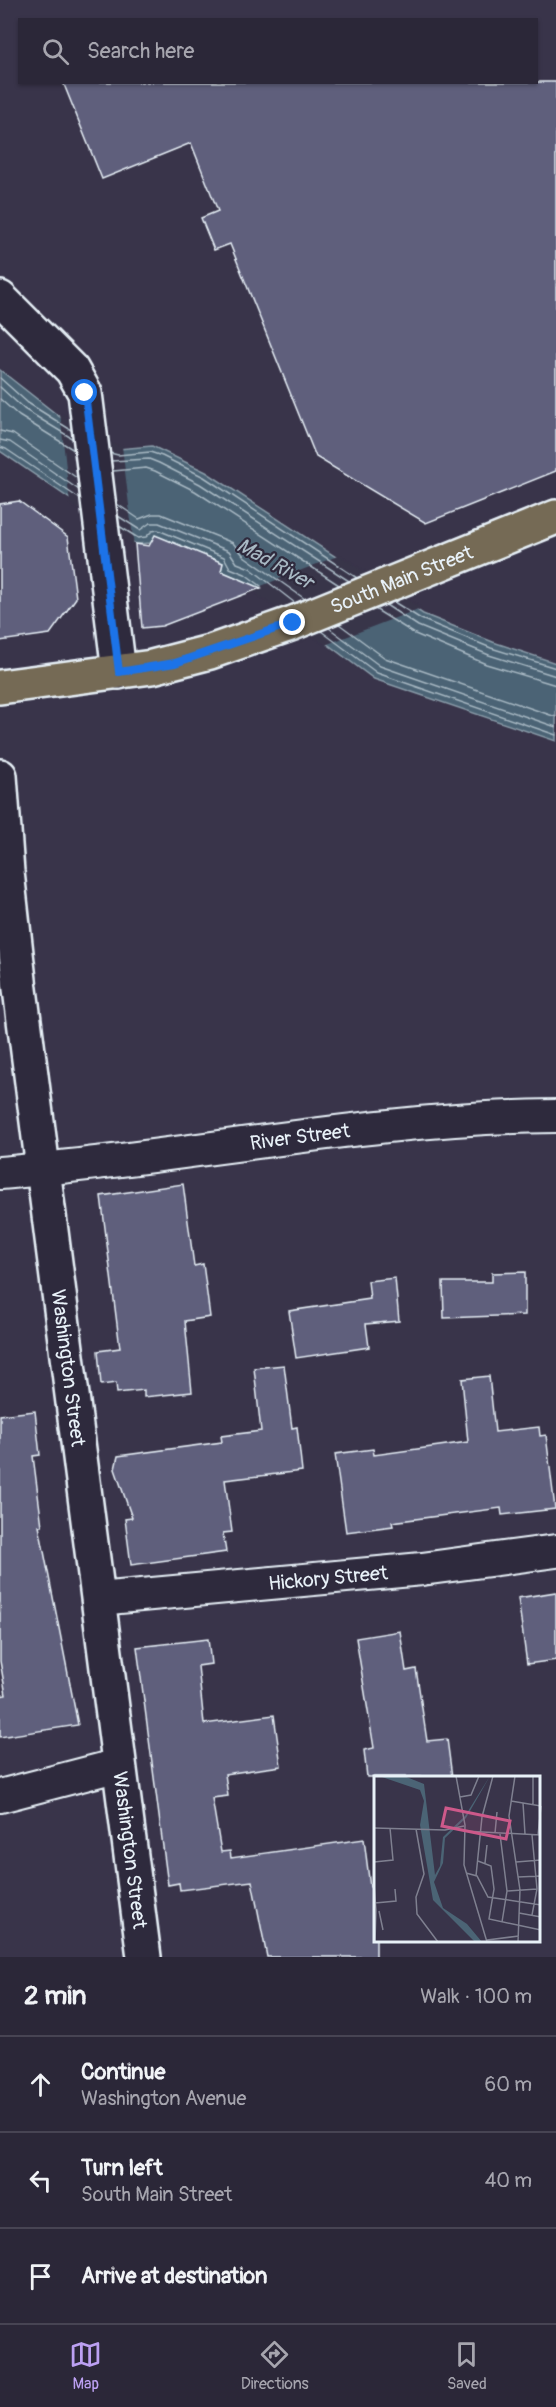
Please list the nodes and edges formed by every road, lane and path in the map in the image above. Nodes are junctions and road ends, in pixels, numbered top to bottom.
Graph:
1 (0, 298) edge
2 (556, 517) edge
3 (119, 672) junction
4 (0, 687) edge
5 (0, 776) edge
6 (556, 1116) edge
7 (44, 1170) junction
8 (0, 1173) edge
9 (556, 1551) edge
10 (98, 1599) junction
11 (119, 1766) junction
12 (0, 1796) edge
13 (144, 1957) edge

1 - 3 main road
2 - 3 main road, South Main Street
3 - 4 main road, South Main Street
5 - 7 main road, Washington Street
6 - 7 street, River Street
7 - 8 street, River Street
7 - 10 main road, Washington Street
9 - 10 street, Hickory Street
10 - 11 main road, Washington Street
11 - 12 street
11 - 13 main road, Washington Street

